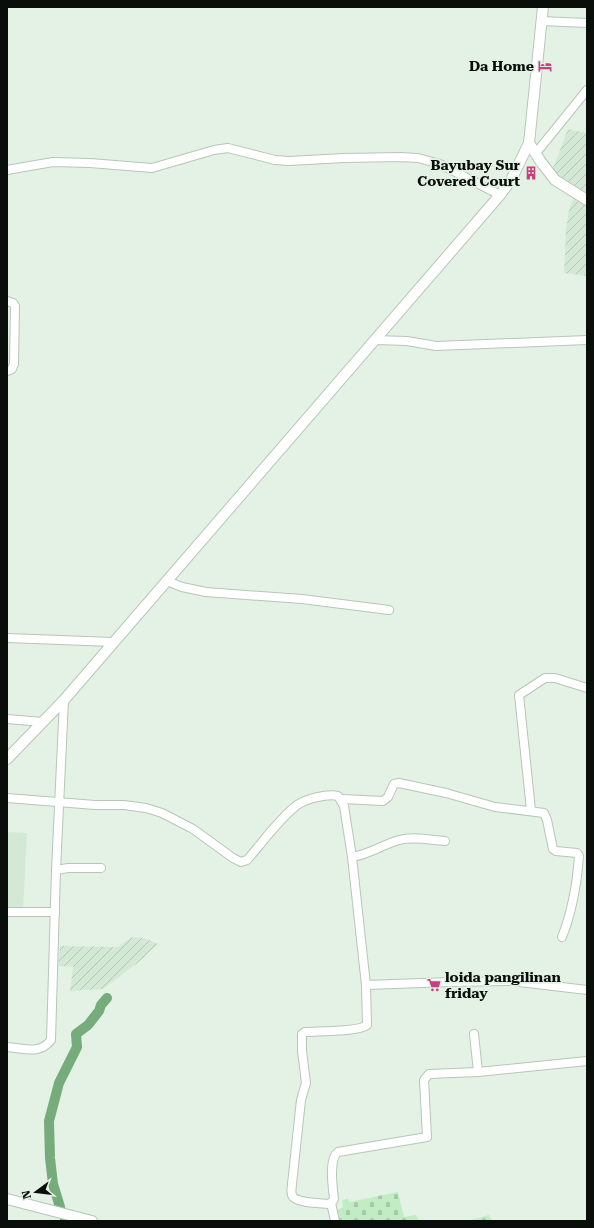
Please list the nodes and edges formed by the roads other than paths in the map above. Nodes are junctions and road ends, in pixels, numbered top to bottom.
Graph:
1 (543, 7) edge
2 (541, 21) junction
3 (587, 23) edge
4 (587, 90) edge
5 (529, 143) junction
6 (536, 153) junction
7 (7, 170) edge
8 (500, 195) junction
9 (587, 200) edge
10 (7, 302) edge
11 (374, 340) junction
12 (587, 340) edge
13 (7, 371) edge
14 (167, 581) junction
15 (388, 610) dead end
16 (7, 638) edge
17 (113, 642) junction
18 (587, 688) edge
19 (64, 700) junction
20 (7, 719) edge
21 (43, 722) junction
22 (7, 759) edge
23 (7, 798) edge
24 (342, 799) junction
25 (58, 803) junction
26 (531, 810) junction
27 (445, 841) dead end
28 (352, 857) junction
29 (101, 868) dead end
30 (56, 870) junction
31 (7, 912) edge
32 (55, 912) junction
33 (562, 937) dead end
34 (366, 986) junction
35 (587, 990) edge
36 (474, 1034) dead end
37 (7, 1047) edge
38 (587, 1061) edge
39 (478, 1072) junction
40 (7, 1199) edge
41 (331, 1203) junction
42 (92, 1221) edge
43 (335, 1221) edge

1 - 2 main road
2 - 3 street
2 - 5 main road
4 - 6 street
5 - 6 main road
5 - 8 main road
6 - 9 main road
7 - 8 street
8 - 11 main road
10 - 13 street
11 - 12 street
11 - 14 main road
14 - 15 street
14 - 17 main road
16 - 17 street
17 - 19 main road
18 - 26 street
19 - 21 main road
19 - 25 street
20 - 21 street
21 - 22 main road
23 - 25 street
24 - 25 street
24 - 26 street
24 - 28 street
25 - 30 street
26 - 33 street
27 - 28 street
28 - 34 street
29 - 30 street
30 - 32 street
31 - 32 street
32 - 37 street
34 - 35 street
34 - 41 street
36 - 39 street
38 - 39 street
39 - 41 street
40 - 42 main road
41 - 43 street

